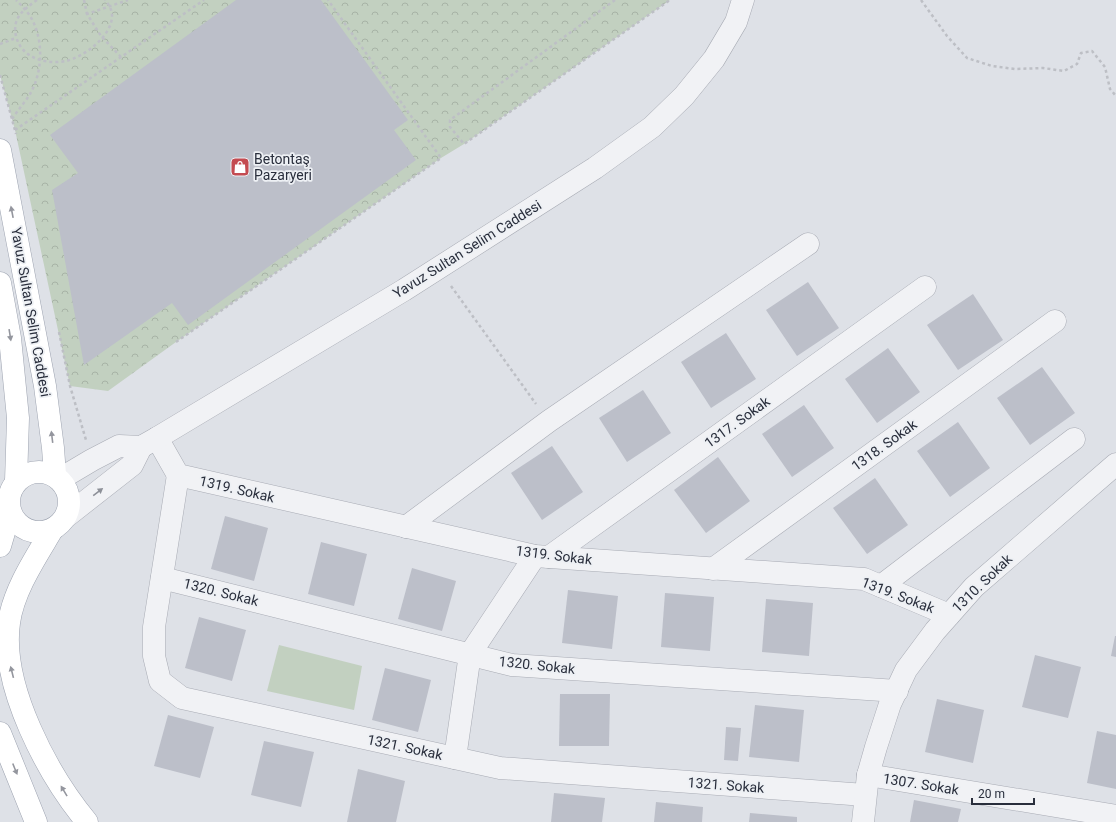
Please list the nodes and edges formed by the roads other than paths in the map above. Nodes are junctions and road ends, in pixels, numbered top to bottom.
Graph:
1 (743, 0) edge
2 (0, 150) edge
3 (808, 244) dead end
4 (0, 282) edge
5 (925, 287) dead end
6 (1055, 321) dead end
7 (1074, 439) dead end
8 (149, 443) junction
9 (1116, 464) edge
10 (178, 475) junction
11 (57, 477) junction
12 (16, 481) junction
13 (10, 512) junction
14 (59, 522) junction
15 (406, 527) junction
16 (0, 546) edge
17 (542, 556) junction
18 (713, 569) junction
19 (162, 578) junction
20 (881, 586) junction
21 (949, 615) junction
22 (470, 654) junction
23 (897, 691) junction
24 (0, 733) edge
25 (455, 758) junction
26 (867, 785) junction
27 (1116, 816) edge
28 (36, 822) edge
29 (87, 822) edge
30 (862, 822) edge

1 - 8 street, Yavuz Sultan Selim Caddesi
11 -> 2 main road, Yavuz Sultan Selim Caddesi
3 - 15 street
4 -> 12 main road, Yavuz Sultan Selim Caddesi
5 - 17 street, 1317. Sokak
6 - 18 street, 1318. Sokak
7 - 20 street
8 - 10 street
8 - 11 street
14 -> 8 street
9 - 21 street, 1310. Sokak
10 - 15 street, 1319. Sokak
10 - 19 street, 1321. Sokak
11 - 12 main road
11 - 14 main road
12 - 13 main road
13 - 14 main road
13 - 16 main road
29 -> 14 main road
15 - 17 street, 1319. Sokak
17 - 18 street, 1319. Sokak
17 - 22 street
18 - 20 street, 1319. Sokak
19 - 22 street, 1320. Sokak
19 - 25 street, 1321. Sokak
20 - 21 street, 1319. Sokak
21 - 23 street, 1310. Sokak
22 - 23 street, 1320. Sokak
22 - 25 street
23 - 26 street, 1310. Sokak
24 -> 28 main road
25 - 26 street, 1321. Sokak
26 - 27 street, 1307. Sokak
26 - 30 street, 1310. Sokak

